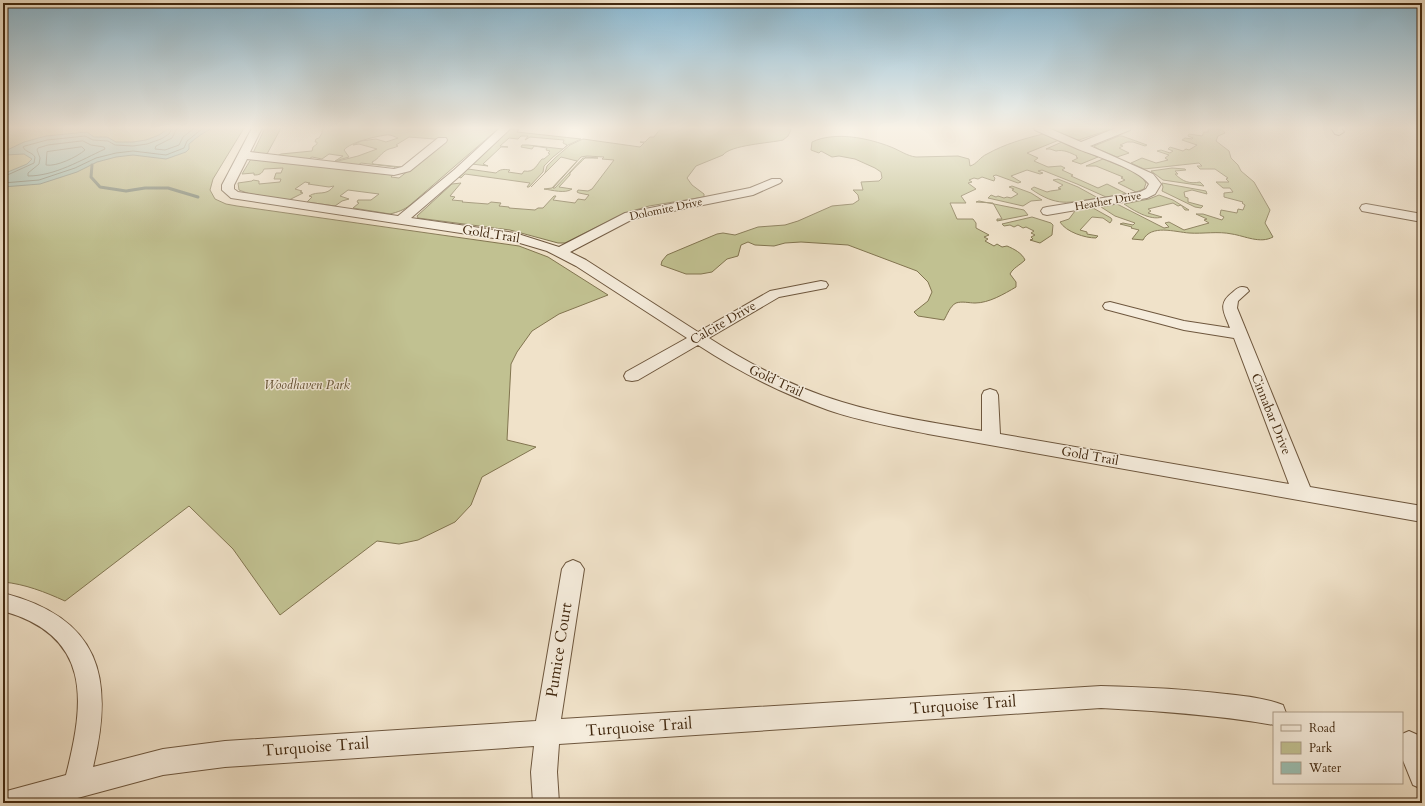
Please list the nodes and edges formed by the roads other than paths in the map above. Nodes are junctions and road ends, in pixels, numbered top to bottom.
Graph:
1 (239, 166) edge
2 (338, 166) edge
3 (410, 166) edge
4 (465, 166) edge
5 (1126, 166) edge
6 (776, 181) dead end
7 (1366, 208) dead end
8 (1047, 211) dead end
9 (1422, 218) edge
10 (400, 220) junction
11 (561, 251) junction
12 (821, 285) dead end
13 (1242, 290) dead end
14 (1110, 306) dead end
15 (1239, 334) junction
16 (698, 338) junction
17 (632, 376) dead end
18 (990, 395) dead end
19 (991, 439) junction
20 (1303, 494) junction
21 (1422, 514) edge
22 (573, 569) dead end
23 (3, 602) edge
24 (1273, 713) edge
25 (547, 732) junction
26 (1411, 744) edge
27 (1422, 776) edge
28 (76, 785) junction
29 (10, 803) edge
30 (546, 803) edge

1 - 10 street, Gold Trail
2 - 3 street
4 - 10 street
5 - 8 street, Heather Drive
6 - 11 street, Dolomite Drive
7 - 9 street
10 - 11 street, Gold Trail
11 - 16 street, Gold Trail
12 - 16 street, Calcite Drive
13 - 15 street, Cinnabar Drive
14 - 15 street
15 - 20 street, Cinnabar Drive
16 - 17 street, Calcite Drive
16 - 19 street, Gold Trail
18 - 19 street
19 - 20 street, Gold Trail
20 - 21 street, Gold Trail
22 - 25 street, Pumice Court
23 - 28 street
24 - 25 street, Turquoise Trail
25 - 28 street, Turquoise Trail
25 - 30 street, Pumice Court
26 - 27 street
28 - 29 street, Turquoise Trail

